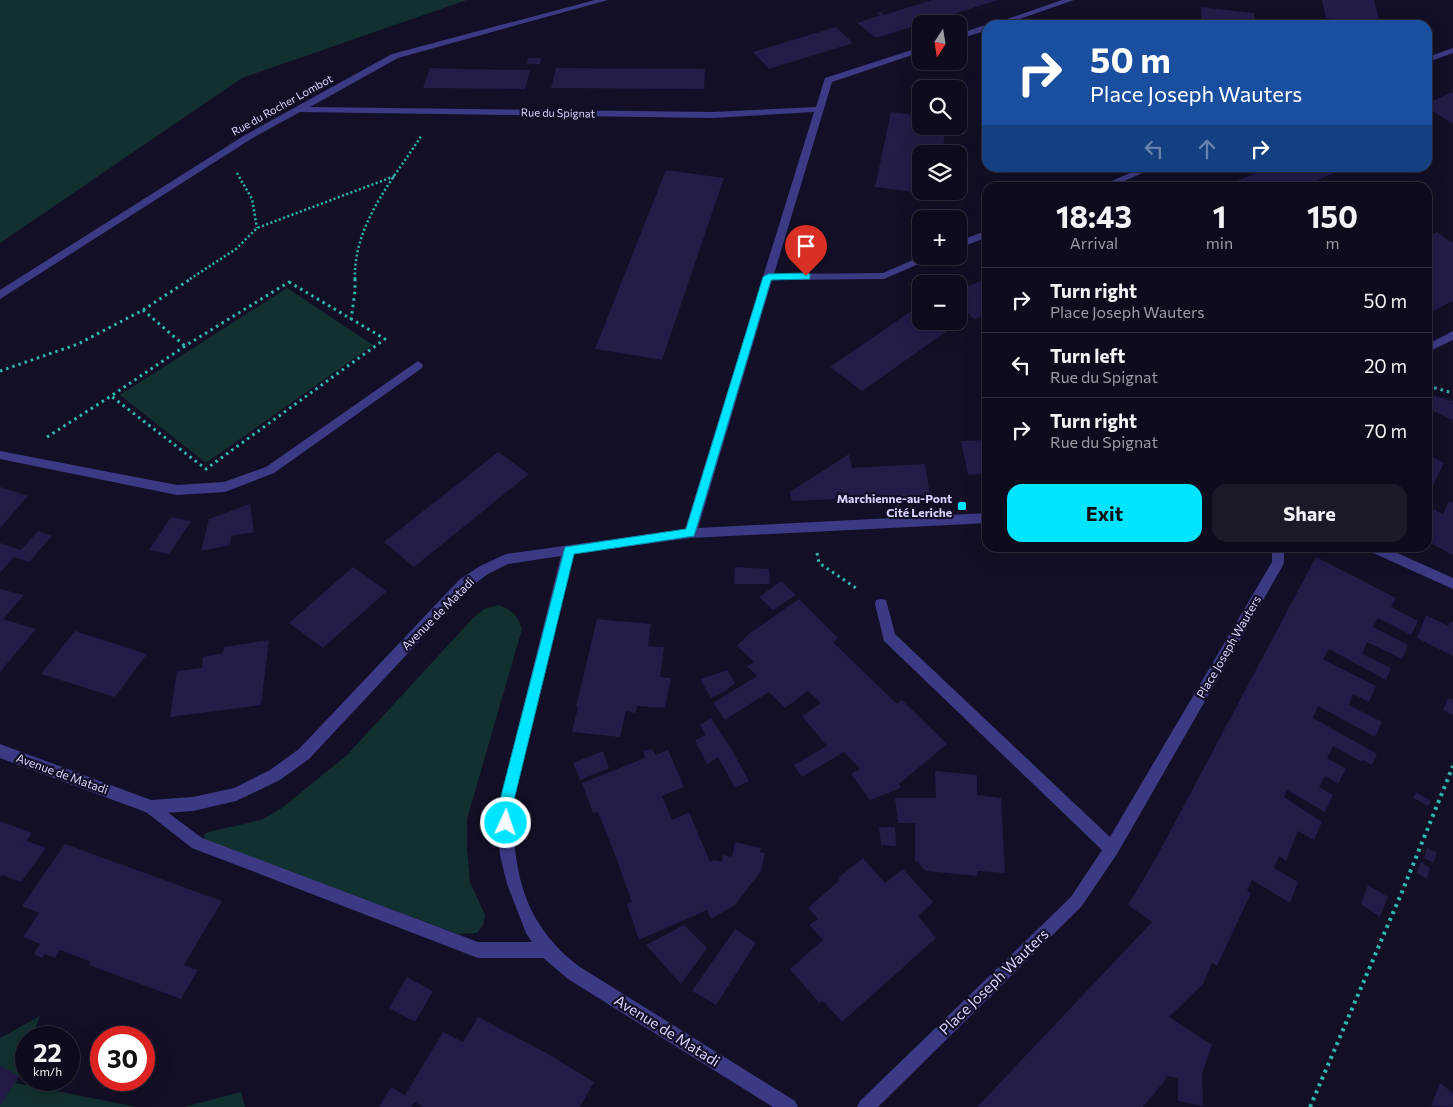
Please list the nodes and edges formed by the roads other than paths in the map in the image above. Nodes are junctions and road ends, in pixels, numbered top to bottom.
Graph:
1 (604, 0) edge
2 (1070, 0) edge
3 (1009, 20) edge
4 (982, 29) edge
5 (968, 34) edge
6 (1453, 50) edge
7 (912, 52) edge
8 (1432, 58) edge
9 (298, 109) junction
10 (819, 109) junction
11 (1138, 172) edge
12 (1114, 182) edge
13 (982, 235) edge
14 (967, 242) edge
15 (912, 264) edge
16 (768, 277) junction
17 (0, 295) edge
18 (1453, 335) edge
19 (1432, 346) edge
20 (418, 365) dead end
21 (0, 455) edge
22 (982, 518) edge
23 (690, 532) junction
24 (569, 550) junction
25 (1278, 552) edge
26 (1384, 552) edge
27 (1453, 584) edge
28 (881, 604) road end
29 (0, 751) edge
30 (151, 806) junction
31 (1112, 849) junction
32 (547, 950) junction
33 (789, 1107) edge
34 (866, 1107) edge

1 - 9 street, Rue du Rocher Lombot
2 - 3 street
4 - 5 street
6 - 8 street
7 - 10 street
9 - 10 street, Rue du Spignat
9 - 17 street, Rue du Rocher Lombot
10 - 16 street
11 - 12 street
13 - 14 street
15 - 16 street
16 - 23 street
18 - 19 street
20 - 21 street
22 - 23 street
23 - 24 street
24 - 30 street, Avenue de Matadi
24 - 32 street, Avenue de Matadi
25 - 31 street, Place Joseph Wauters
26 - 27 street
28 - 31 street
29 - 30 street, Avenue de Matadi
30 - 32 street, Avenue de Matadi
31 - 34 street, Place Joseph Wauters
32 - 33 street, Avenue de Matadi

